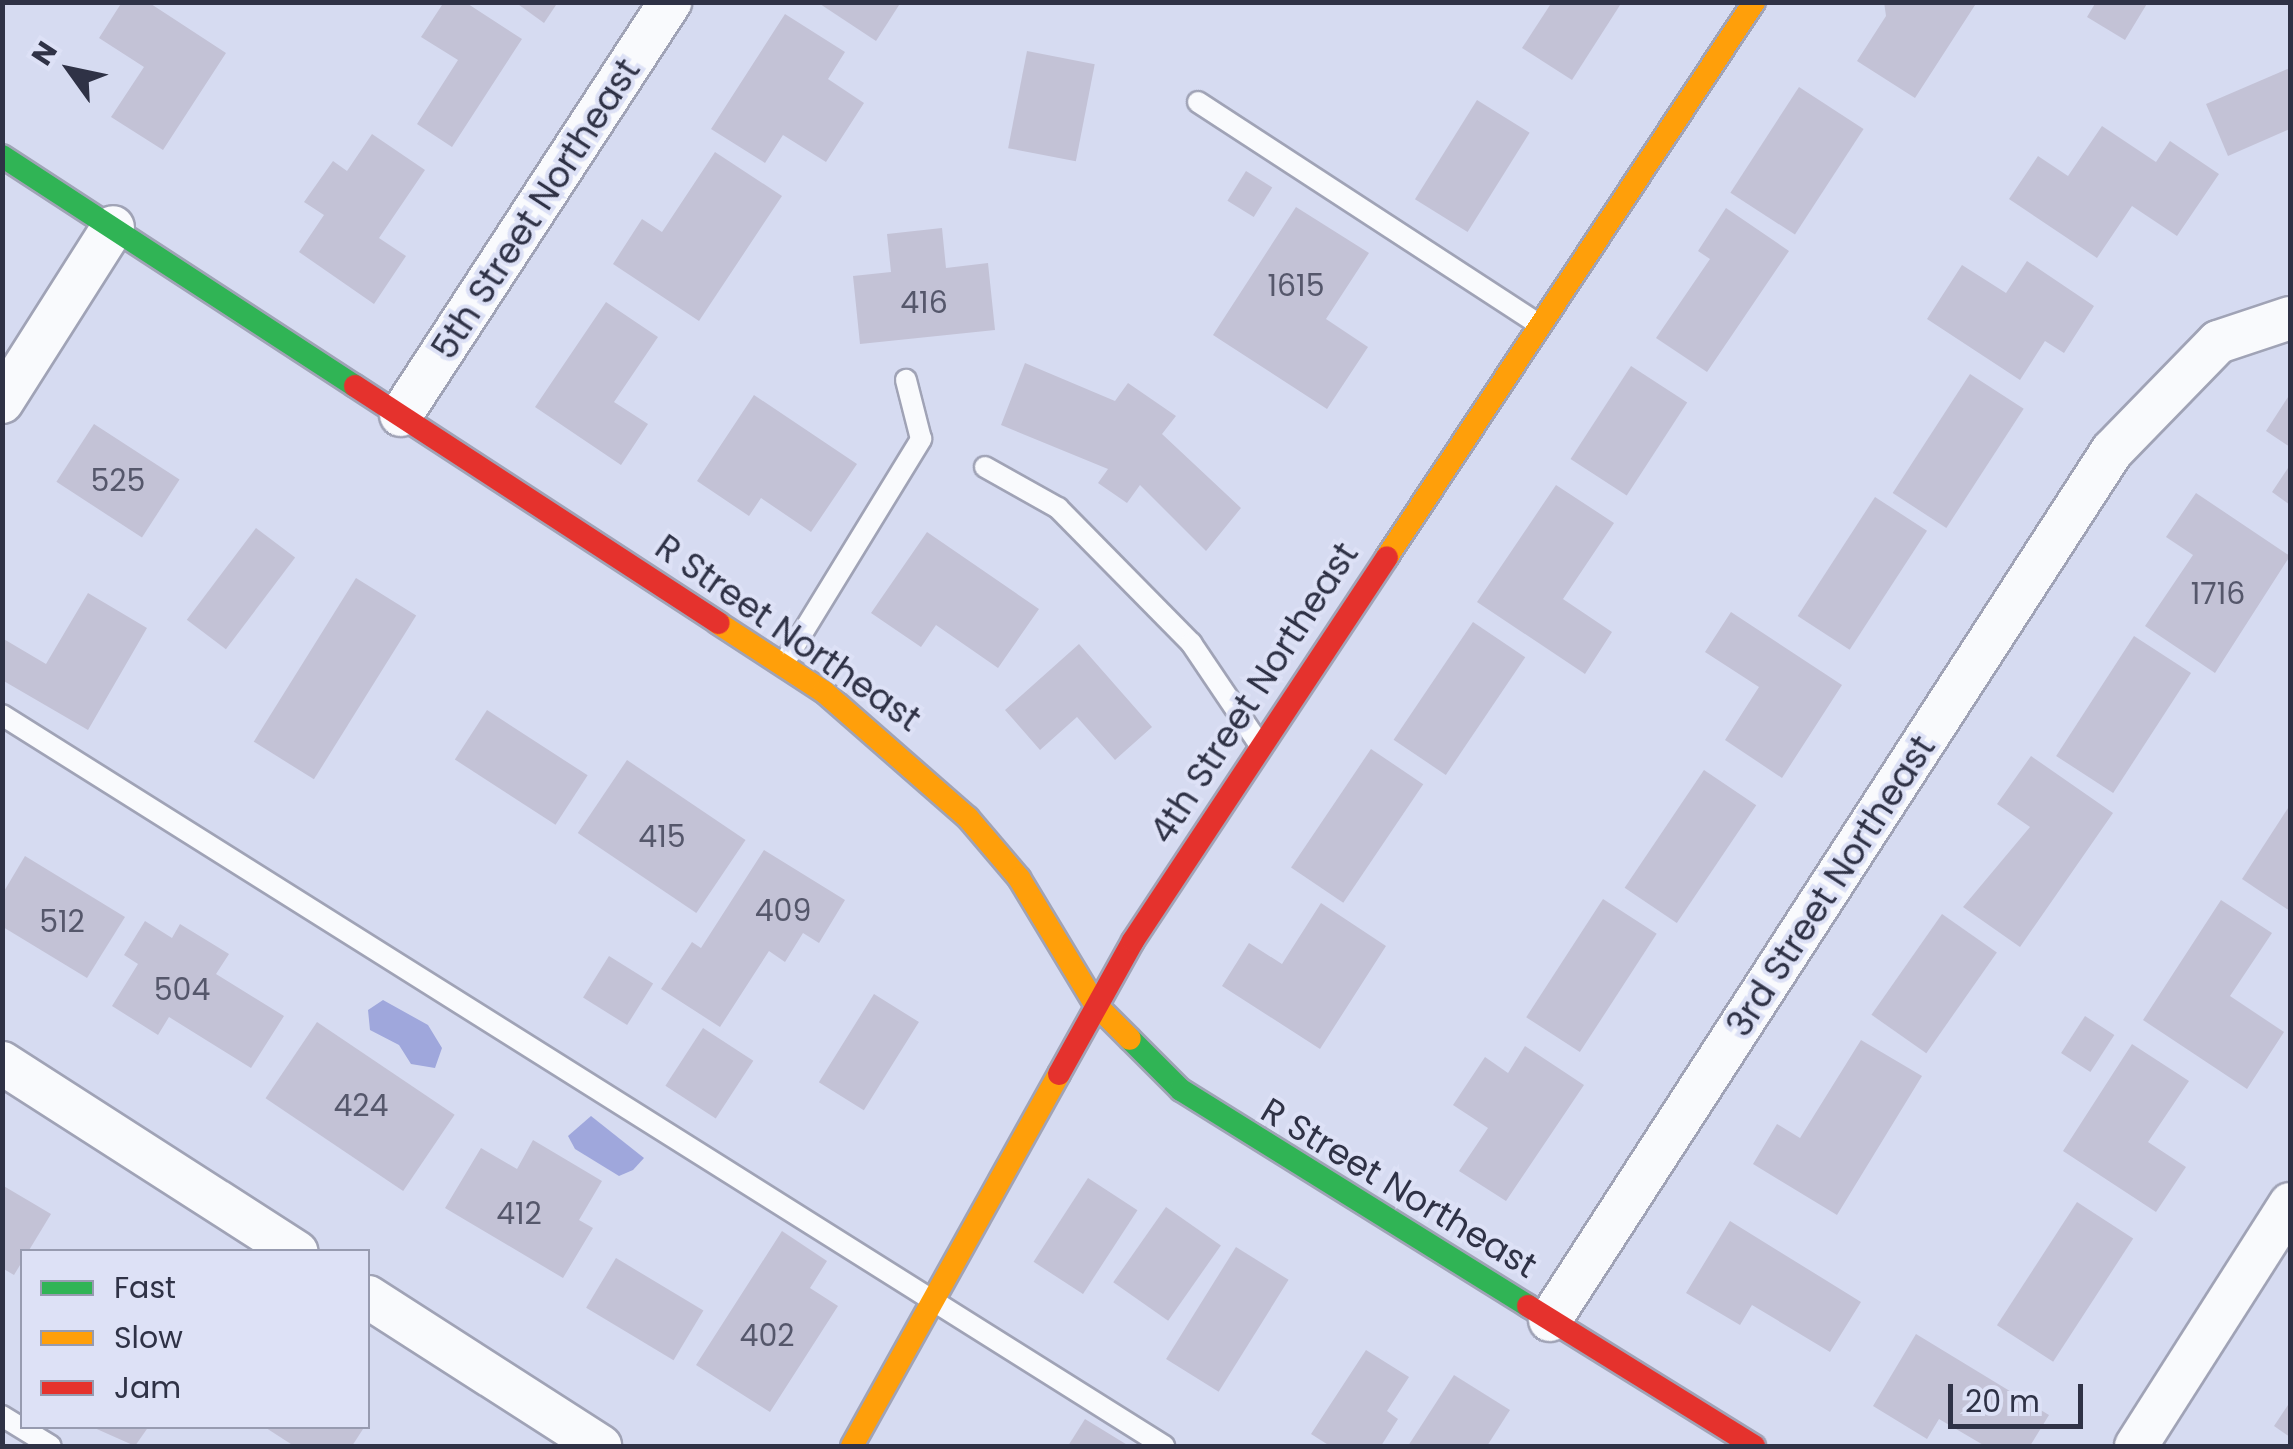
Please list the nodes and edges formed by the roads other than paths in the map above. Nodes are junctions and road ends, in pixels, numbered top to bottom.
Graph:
1 (670, 2) edge
2 (1754, 2) edge
3 (1198, 102) dead end
4 (2, 156) edge
5 (113, 228) junction
6 (2290, 318) edge
7 (1540, 325) junction
8 (906, 380) dead end
9 (2, 402) edge
10 (401, 415) junction
11 (985, 468) dead end
12 (783, 664) junction
13 (2, 715) edge
14 (1260, 746) junction
15 (1094, 1004) junction
16 (2, 1063) edge
17 (2290, 1204) edge
18 (291, 1249) edge
19 (370, 1298) edge
20 (931, 1303) junction
21 (1550, 1320) junction
22 (23, 1429) edge
23 (51, 1446) edge
24 (600, 1446) edge
25 (852, 1446) edge
26 (1164, 1446) edge
27 (1754, 1446) edge
28 (2136, 1446) edge

1 - 10 street, 5th Street Northeast
2 - 7 street, 4th Street Northeast
3 - 7 lane
4 - 5 street, R Street Northeast
5 - 9 street
5 - 10 street, R Street Northeast
6 - 21 street, 3rd Street Northeast
7 - 14 street, 4th Street Northeast
8 - 12 lane
10 - 12 street, R Street Northeast
11 - 14 lane
12 - 15 street, R Street Northeast
13 - 20 lane
14 - 15 street, 4th Street Northeast
15 - 20 street, 4th Street Northeast
15 - 21 street, R Street Northeast
16 - 18 street
17 - 28 street
19 - 24 street
20 - 25 street, 4th Street Northeast
20 - 26 lane
21 - 27 street, R Street Northeast
22 - 23 lane

